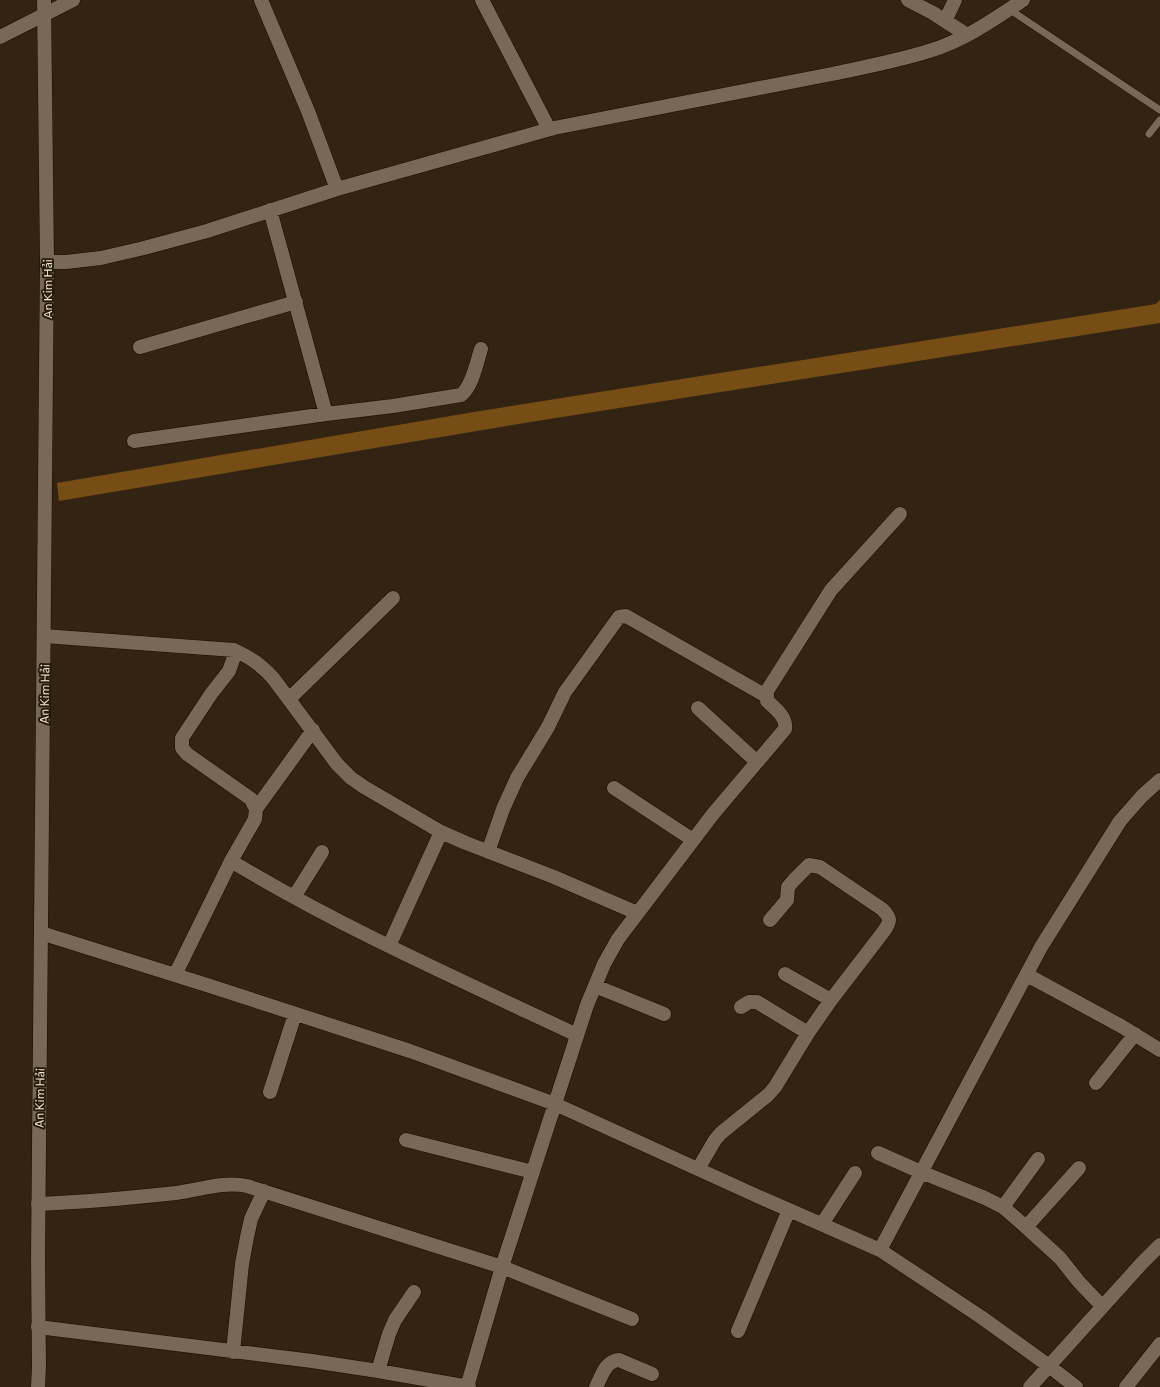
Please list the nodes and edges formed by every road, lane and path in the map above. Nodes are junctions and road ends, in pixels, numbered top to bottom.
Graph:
1 (44, 0) edge
2 (74, 0) edge
3 (261, 0) edge
4 (482, 0) edge
5 (908, 0) edge
6 (955, 0) edge
7 (1023, 0) edge
8 (1009, 9) junction
9 (44, 15) junction
10 (945, 21) junction
11 (967, 35) junction
12 (0, 37) edge
13 (1160, 110) edge
14 (1160, 120) edge
15 (550, 129) junction
16 (1149, 134) dead end
17 (337, 189) junction
18 (270, 210) junction
19 (47, 262) junction
20 (296, 302) junction
21 (140, 347) dead end
22 (481, 349) dead end
23 (326, 414) junction
24 (134, 441) dead end
25 (900, 514) dead end
26 (394, 598) dead end
27 (44, 636) junction
28 (234, 650) junction
29 (766, 696) junction
30 (289, 699) junction
31 (698, 708) dead end
32 (312, 730) junction
33 (757, 762) junction
34 (1160, 780) edge
35 (614, 788) dead end
36 (256, 809) junction
37 (441, 832) junction
38 (693, 840) junction
39 (322, 852) dead end
40 (488, 852) junction
41 (231, 861) junction
42 (294, 897) junction
43 (637, 913) junction
44 (770, 920) dead end
45 (41, 933) junction
46 (389, 946) junction
47 (785, 974) dead end
48 (175, 975) junction
49 (1027, 975) junction
50 (595, 986) junction
51 (831, 1000) junction
52 (741, 1007) dead end
53 (295, 1014) junction
54 (664, 1014) dead end
55 (808, 1033) junction
56 (1135, 1034) junction
57 (577, 1035) junction
58 (1160, 1050) edge
59 (1096, 1083) dead end
60 (270, 1092) dead end
61 (555, 1104) junction
62 (406, 1140) dead end
63 (878, 1153) dead end
64 (1038, 1159) dead end
65 (1079, 1168) dead end
66 (698, 1169) junction
67 (533, 1172) junction
68 (921, 1172) junction
69 (855, 1173) dead end
70 (264, 1192) junction
71 (38, 1204) junction
72 (1003, 1207) junction
73 (789, 1210) junction
74 (822, 1224) junction
75 (1026, 1227) junction
76 (1160, 1245) edge
77 (880, 1250) junction
78 (502, 1267) junction
79 (414, 1292) dead end
80 (1102, 1306) junction
81 (632, 1319) dead end
82 (38, 1327) junction
83 (738, 1331) dead end
84 (1160, 1344) edge
85 (234, 1352) junction
86 (1049, 1366) junction
87 (378, 1371) junction
88 (652, 1374) dead end
89 (38, 1387) edge
90 (468, 1387) edge
91 (596, 1387) edge
92 (1030, 1387) edge
93 (1076, 1387) edge
94 (1126, 1387) edge

1 - 9 street, An Kim Hải
2 - 9 street
3 - 17 street
4 - 15 street
5 - 10 street
6 - 10 street
7 - 8 street
8 - 11 street
8 - 13 lane
9 - 12 street
9 - 19 street, An Kim Hải
10 - 11 street
11 - 15 street
14 - 16 lane
15 - 17 street
17 - 18 street
18 - 19 street
18 - 20 street
19 - 27 street, An Kim Hải
20 - 21 street
20 - 23 street
22 - 23 street
23 - 24 street
25 - 29 street
26 - 30 street
27 - 28 street
27 - 45 street, An Kim Hải
28 - 30 street
28 - 36 street
29 - 33 street
29 - 40 street
30 - 32 street
31 - 33 street
32 - 36 street
32 - 37 street
33 - 38 street
34 - 49 street
35 - 38 street
36 - 41 street
37 - 40 street
37 - 46 street
38 - 43 street
39 - 42 street
40 - 43 street
41 - 42 street
41 - 48 street
42 - 46 street
43 - 50 street
44 - 51 street
45 - 48 street
45 - 71 street, An Kim Hải
46 - 57 street
47 - 51 street
48 - 53 street
49 - 56 street
49 - 68 street
50 - 54 street
50 - 57 street
51 - 55 street
52 - 55 street
53 - 60 street
53 - 61 street
55 - 66 street
56 - 58 street
56 - 59 street
57 - 61 street
61 - 66 street
61 - 67 street
62 - 67 street
63 - 68 street
64 - 72 street
65 - 75 street
66 - 73 street
67 - 78 street
68 - 72 street
68 - 77 street
69 - 74 street
70 - 71 street
70 - 78 street
70 - 85 street
71 - 82 street, An Kim Hải
72 - 75 street
73 - 74 street
73 - 83 street
74 - 77 street
75 - 80 street
76 - 80 street
77 - 86 street
78 - 81 street
78 - 90 street
79 - 87 street
80 - 86 street
82 - 85 street
82 - 89 street, An Kim Hải
84 - 94 street
85 - 87 street
86 - 92 street
86 - 93 street
87 - 90 street
88 - 91 street

